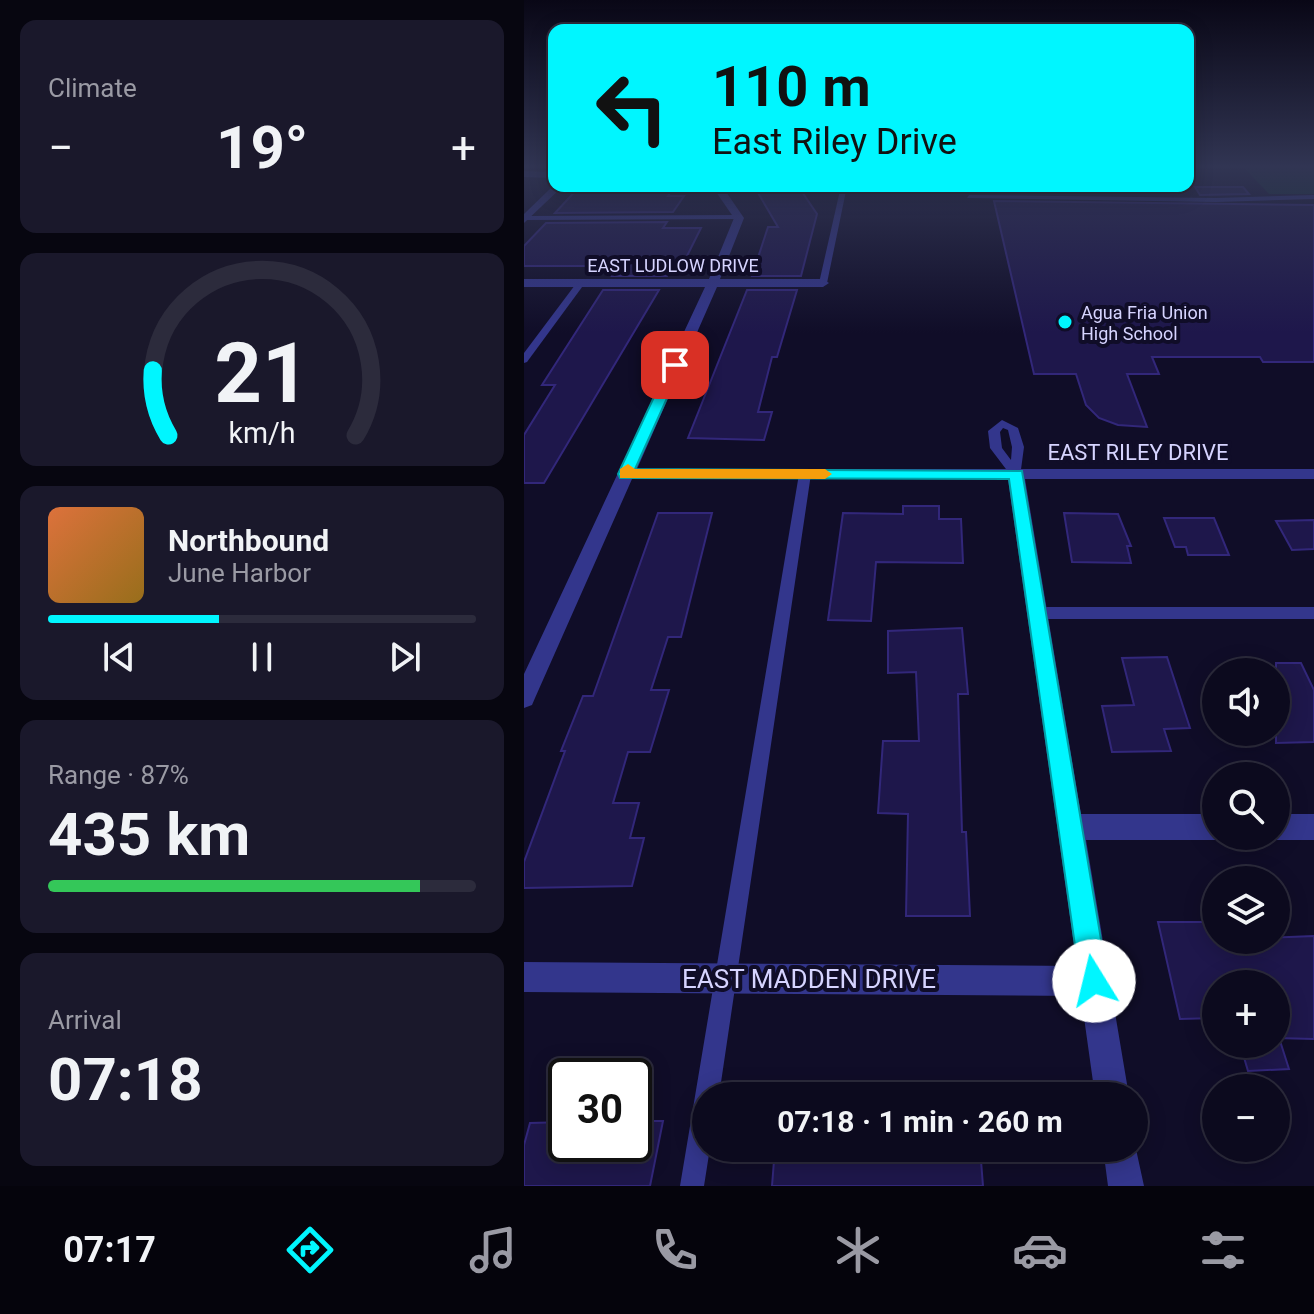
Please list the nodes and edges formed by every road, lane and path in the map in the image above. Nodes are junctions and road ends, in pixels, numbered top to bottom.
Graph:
1 (736, 222) edge
2 (836, 222) edge
3 (524, 283) edge
4 (581, 283) junction
5 (713, 283) junction
6 (823, 283) joint
7 (524, 360) edge
8 (625, 474) junction
9 (805, 474) junction
10 (1016, 474) junction
11 (1314, 474) edge
12 (1038, 613) junction
13 (1314, 613) edge
14 (524, 698) edge
15 (1071, 827) junction
16 (1202, 827) edge
17 (1290, 827) edge
18 (1314, 827) edge
19 (524, 977) edge
20 (725, 978) junction
21 (1094, 981) junction
22 (709, 1082) edge
23 (1110, 1082) edge
24 (696, 1162) edge
25 (1122, 1162) edge
26 (692, 1186) edge
27 (1126, 1186) edge

1 - 5 street
2 - 6 lane
3 - 4 street, EAST LUDLOW DRIVE
4 - 5 street, EAST LUDLOW DRIVE
4 - 7 lane
5 - 6 street, EAST LUDLOW DRIVE
5 - 8 street
8 - 9 street, EAST RILEY DRIVE
8 - 14 street
9 - 10 street, EAST RILEY DRIVE
9 - 20 lane
10 - 11 street, EAST RILEY DRIVE
10 - 12 street
12 - 13 lane
12 - 15 street
15 - 16 street
15 - 21 street
17 - 18 street
19 - 20 street, EAST MADDEN DRIVE
20 - 21 street, EAST MADDEN DRIVE
20 - 22 lane
21 - 23 street
24 - 26 lane
25 - 27 street

